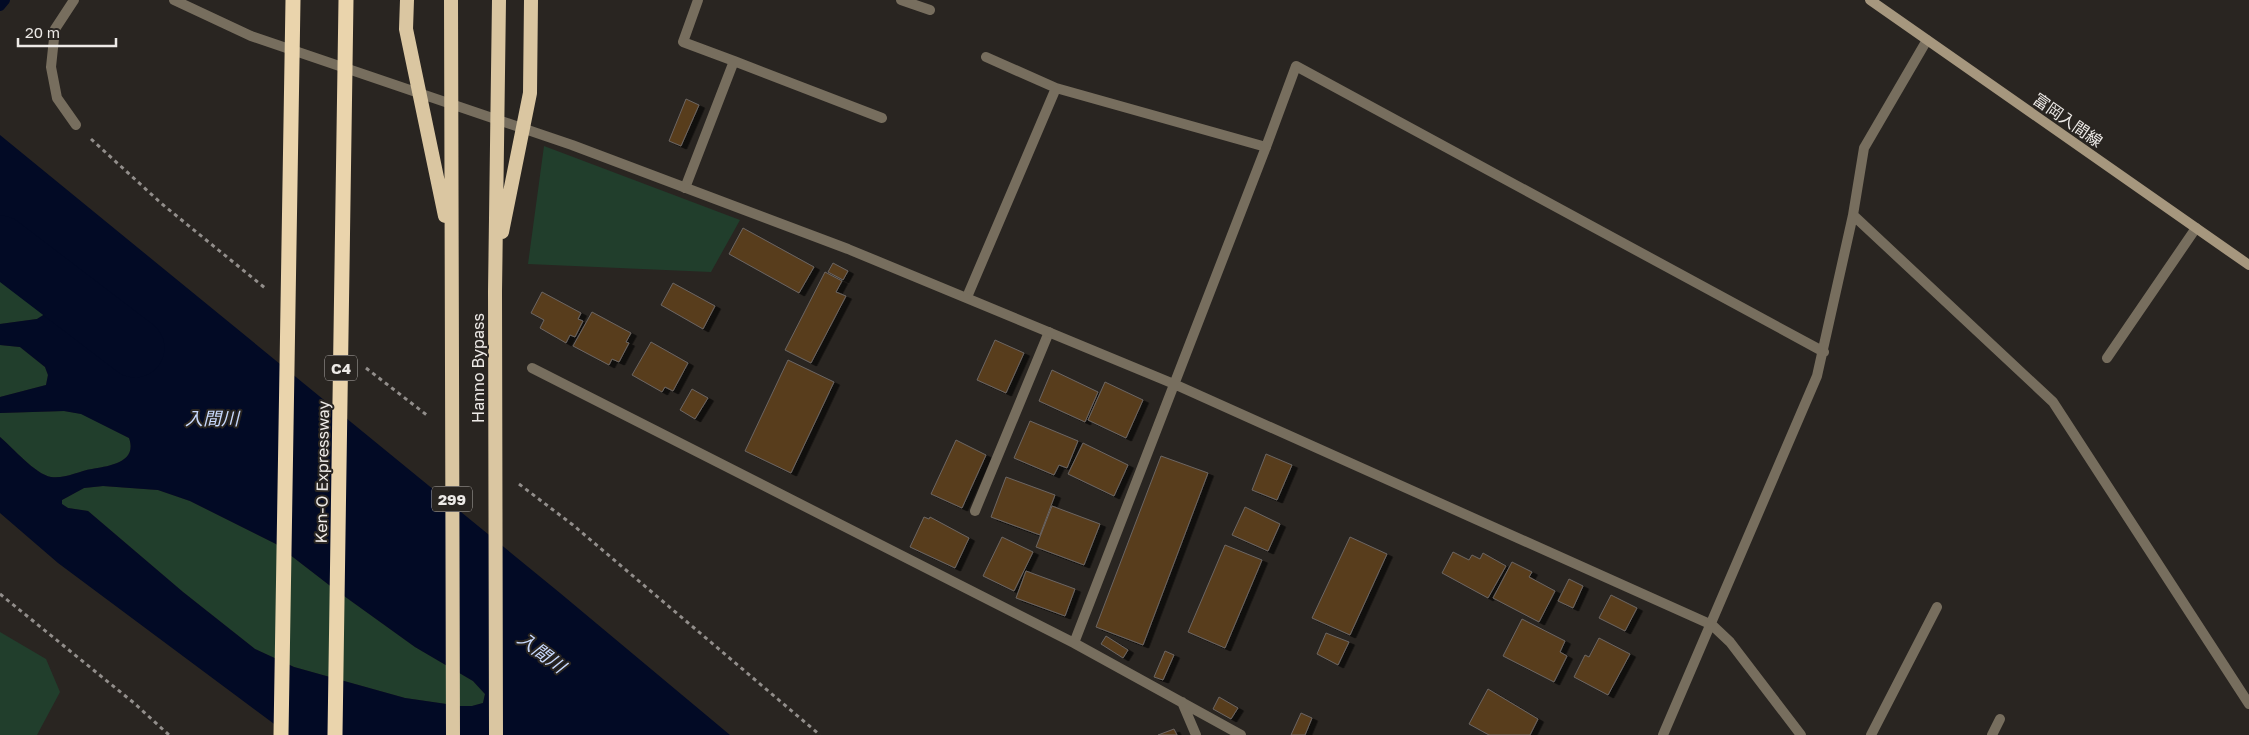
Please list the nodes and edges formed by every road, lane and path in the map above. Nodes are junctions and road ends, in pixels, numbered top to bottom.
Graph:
1 (74, 0) edge
2 (174, 0) edge
3 (293, 0) edge
4 (346, 0) edge
5 (407, 0) edge
6 (451, 0) edge
7 (499, 0) edge
8 (531, 0) edge
9 (698, 0) edge
10 (901, 0) edge
11 (1870, 0) edge
12 (930, 10) dead end
13 (1927, 40) junction
14 (986, 57) dead end
15 (734, 61) junction
16 (1056, 88) junction
17 (882, 118) dead end
18 (76, 125) dead end
19 (1266, 147) junction
20 (685, 188) junction
21 (1853, 215) junction
22 (2196, 228) junction
23 (451, 244) junction
24 (2249, 265) edge
25 (495, 266) junction
26 (967, 298) junction
27 (1049, 332) junction
28 (1824, 352) junction
29 (2107, 358) dead end
30 (532, 368) dead end
31 (1174, 384) junction
32 (975, 511) dead end
33 (0, 594) edge
34 (1937, 607) dead end
35 (1712, 625) junction
36 (1074, 642) junction
37 (1182, 702) junction
38 (2249, 704) edge
39 (2000, 719) dead end
40 (169, 735) edge
41 (282, 735) edge
42 (335, 735) edge
43 (453, 735) edge
44 (496, 735) edge
45 (1196, 735) edge
46 (1241, 735) edge
47 (1663, 735) edge
48 (1801, 735) edge
49 (1872, 735) edge
50 (1992, 735) edge

1 - 18 street
2 - 20 street
3 - 41 highway
4 - 42 highway, Ken-O Expressway / C4
5 - 23 highway
6 - 23 highway, Hanno Bypass / 299
7 - 25 highway, Hanno Bypass / 299
8 - 25 highway
9 - 15 street
10 - 12 street
11 - 13 main road, 富岡入間線
13 - 21 street
13 - 22 main road, 富岡入間線
14 - 16 street
15 - 17 street
15 - 20 street
16 - 19 street
16 - 26 street
19 - 28 street
19 - 31 street
20 - 26 street
21 - 28 street
21 - 38 street
22 - 24 main road, 富岡入間線
22 - 29 street
23 - 43 highway, Hanno Bypass / 299
25 - 44 highway, Hanno Bypass / 299
26 - 27 street
27 - 31 street
27 - 32 street
28 - 35 street
30 - 36 street
31 - 35 street
31 - 36 street
33 - 40 path
34 - 49 street
35 - 47 street
35 - 48 street
36 - 37 street
37 - 45 street
37 - 46 street
39 - 50 street

